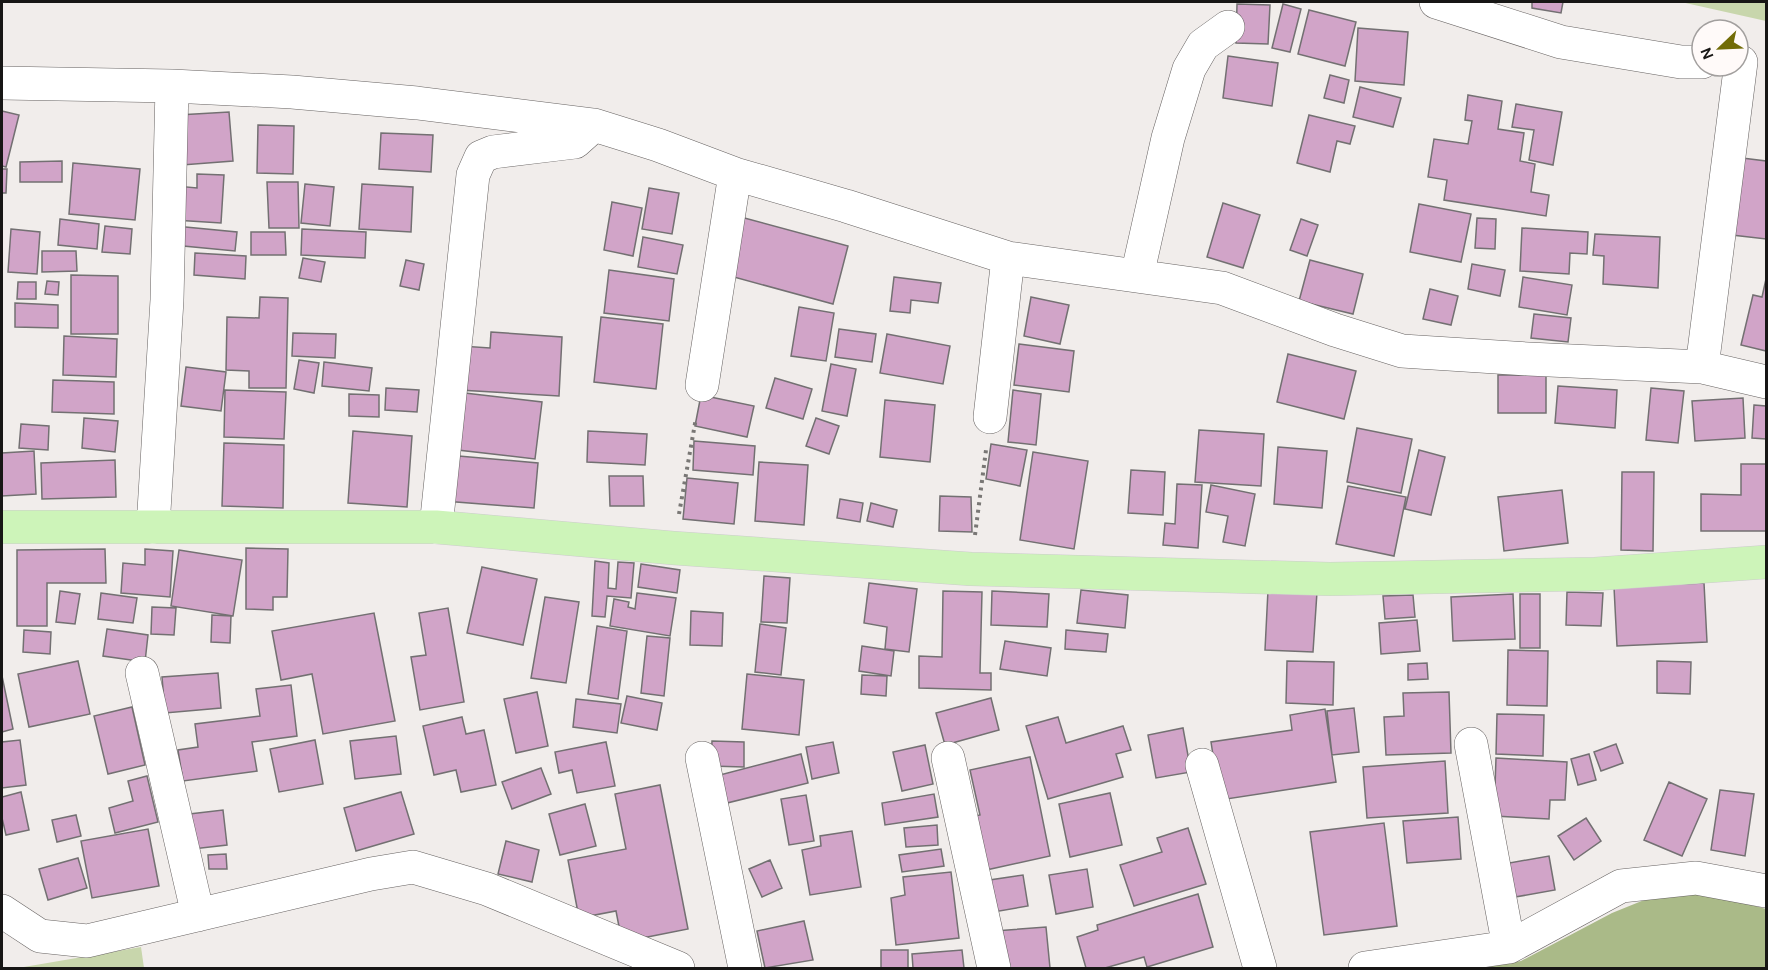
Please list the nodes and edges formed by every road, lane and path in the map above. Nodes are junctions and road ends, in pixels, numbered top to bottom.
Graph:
1 (1436, 2) edge
2 (1228, 27) dead end
3 (1690, 62) edge
4 (1746, 78) edge
5 (2, 83) edge
6 (172, 86) junction
7 (594, 125) junction
8 (735, 174) junction
9 (1008, 258) junction
10 (1137, 276) junction
11 (1702, 367) junction
12 (1767, 382) edge
13 (702, 385) joint
14 (990, 417) joint
15 (2, 527) edge
16 (153, 527) junction
17 (436, 527) junction
18 (673, 548) junction
19 (1767, 562) edge
20 (971, 569) junction
21 (141, 673) dead end
22 (1471, 744) dead end
23 (702, 758) dead end
24 (948, 758) dead end
25 (1202, 765) dead end
26 (1767, 891) edge
27 (2, 911) edge
28 (198, 915) junction
29 (1509, 947) junction
30 (678, 969) edge
31 (745, 969) edge
32 (994, 969) edge
33 (1260, 969) edge
34 (1365, 969) edge

1 - 3 street
2 - 10 street
4 - 11 street
5 - 6 street
6 - 7 street
6 - 16 street
7 - 8 street
7 - 17 street
8 - 9 street
8 - 13 street
9 - 10 street
9 - 14 street
10 - 11 street
11 - 12 street
13 - 18 path
14 - 20 path
15 - 16 main road
16 - 17 main road
17 - 18 main road
18 - 20 main road
19 - 20 main road
21 - 28 street
22 - 29 street
23 - 31 street
24 - 32 street
25 - 33 street
26 - 29 street
27 - 28 street
28 - 30 street
29 - 34 street

